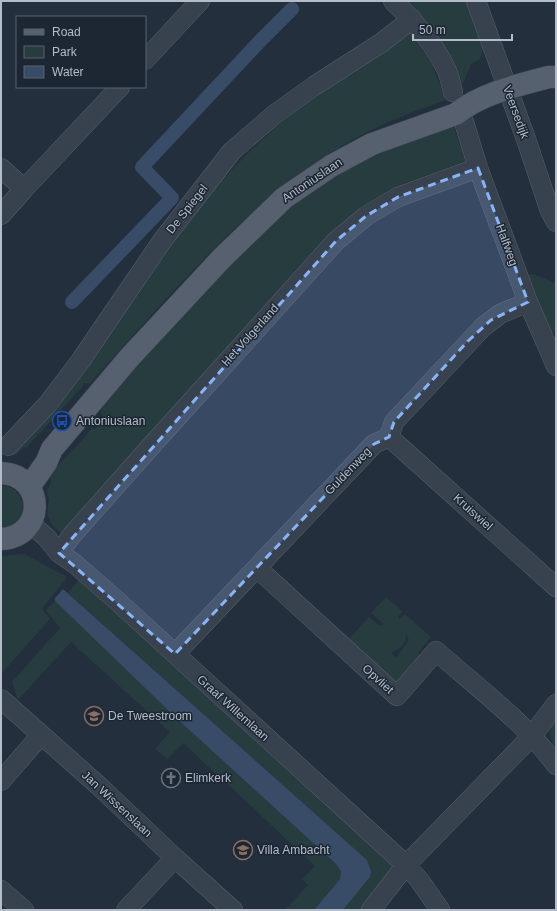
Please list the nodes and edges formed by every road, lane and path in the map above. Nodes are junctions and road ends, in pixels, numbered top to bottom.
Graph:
1 (200, 1) edge
2 (392, 1) edge
3 (476, 1) edge
4 (412, 19) junction
5 (146, 59) edge
6 (556, 77) edge
7 (556, 86) edge
8 (119, 88) edge
9 (453, 92) dead end
10 (510, 96) junction
11 (460, 118) junction
12 (1, 168) edge
13 (478, 168) junction
14 (24, 189) junction
15 (1, 215) edge
16 (556, 222) edge
17 (528, 302) junction
18 (556, 366) edge
19 (389, 437) junction
20 (8, 446) dead end
21 (16, 479) edge
22 (17, 532) edge
23 (59, 553) junction
24 (257, 568) junction
25 (556, 587) edge
26 (175, 654) junction
27 (1, 699) edge
28 (556, 704) edge
29 (41, 735) junction
30 (532, 736) junction
31 (556, 765) edge
32 (1, 781) edge
33 (175, 858) junction
34 (406, 865) junction
35 (1, 890) edge
36 (24, 910) edge
37 (126, 910) edge
38 (232, 910) edge
39 (371, 910) edge
40 (440, 910) edge

1 - 5 street
2 - 4 street
3 - 10 street, Veersedijk
4 - 9 street
4 - 20 street, De Spiegel
6 - 10 main road, Antoniuslaan
7 - 10 main road, Antoniuslaan
8 - 14 street
10 - 11 main road, Antoniuslaan
10 - 16 street, Veersedijk
11 - 13 street, Halfweg
11 - 21 main road, Antoniuslaan
12 - 14 street
13 - 17 street, Halfweg
13 - 23 street, Het Volgerland
14 - 15 street
17 - 18 street, Halfweg
17 - 19 street
19 - 24 street, Guldenweg
19 - 25 street, Kruiswiel
21 - 22 main road
22 - 23 street, Graaf Willemlaan
23 - 26 street, Graaf Willemlaan
24 - 26 street, Guldenweg
24 - 30 street, Opvliet
26 - 34 street, Graaf Willemlaan
27 - 29 street, Jan Wissenslaan
28 - 30 street
29 - 32 street
29 - 33 street, Jan Wissenslaan
30 - 31 street
30 - 34 street
33 - 37 street
33 - 38 street, Jan Wissenslaan
34 - 39 street
34 - 40 street, Graaf Willemlaan
35 - 36 street

